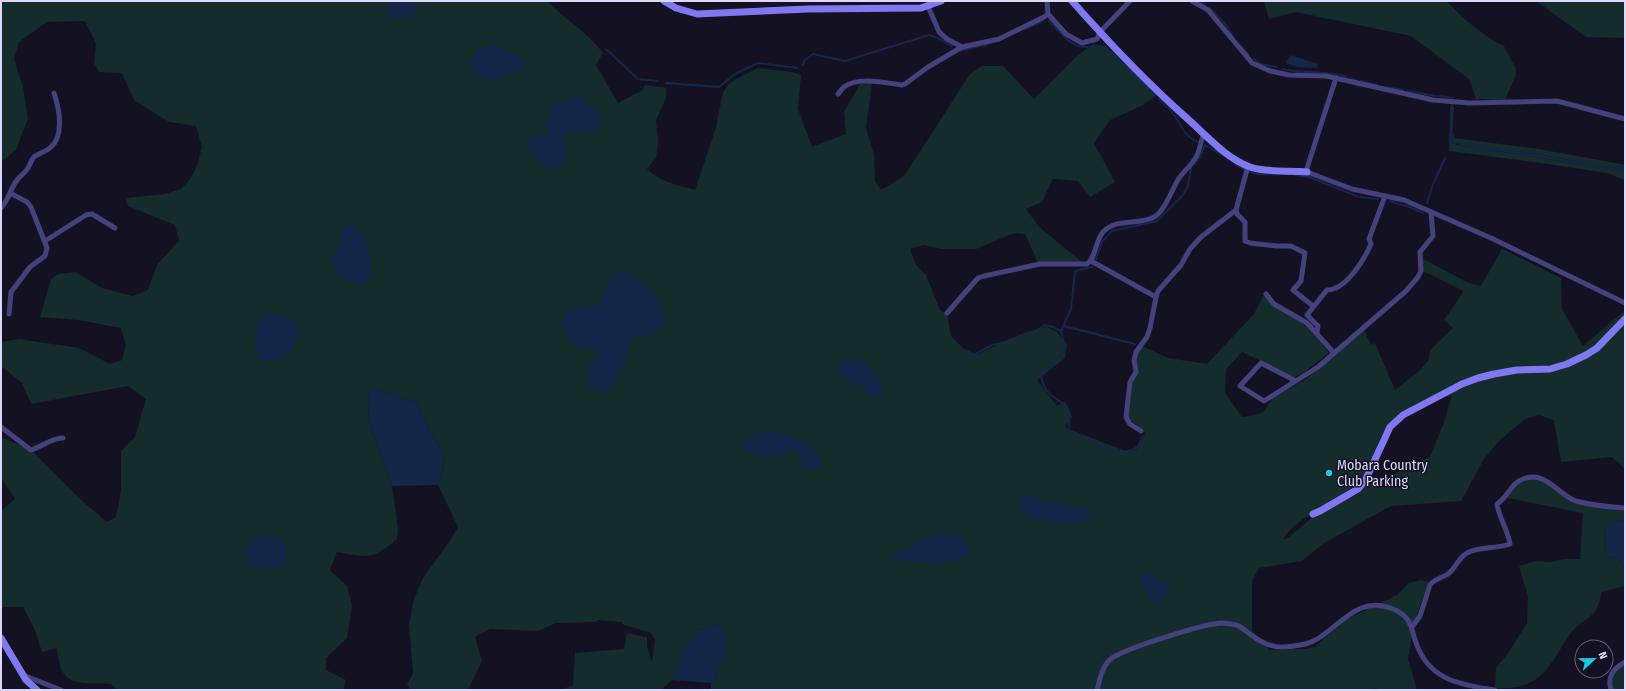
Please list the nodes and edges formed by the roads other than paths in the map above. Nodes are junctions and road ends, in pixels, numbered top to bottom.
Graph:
1 (664, 1) edge
2 (941, 1) edge
3 (1047, 1) edge
4 (1072, 1) edge
5 (1130, 1) edge
6 (1192, 1) edge
7 (928, 6) junction
8 (1048, 14) junction
9 (1100, 32) junction
10 (962, 47) junction
11 (1336, 78) junction
12 (54, 93) dead end
13 (838, 94) dead end
14 (1625, 118) edge
15 (1204, 134) junction
16 (1248, 166) junction
17 (1307, 172) junction
18 (10, 193) junction
19 (1385, 196) junction
20 (1, 208) edge
21 (1236, 210) junction
22 (1431, 212) junction
23 (115, 228) dead end
24 (45, 241) junction
25 (1091, 261) junction
26 (1266, 294) dead end
27 (1156, 297) junction
28 (1625, 304) edge
29 (1313, 306) junction
30 (947, 313) dead end
31 (9, 314) dead end
32 (1625, 319) edge
33 (1317, 333) junction
34 (1334, 353) junction
35 (1296, 381) junction
36 (1, 427) edge
37 (1141, 431) dead end
38 (63, 438) dead end
39 (1625, 508) edge
40 (1313, 514) dead end
41 (1412, 627) junction
42 (1, 638) edge
43 (1625, 662) edge
44 (24, 675) junction
45 (37, 690) edge
46 (61, 690) edge
47 (1097, 690) edge
48 (1495, 690) edge
49 (1611, 690) edge

1 - 7 street
2 - 7 street
3 - 8 street
4 - 9 street
5 - 9 street
6 - 11 street
7 - 10 street
8 - 9 street
8 - 10 street
9 - 15 street
10 - 13 street
11 - 14 street
11 - 17 street
12 - 18 street
15 - 16 street
15 - 25 street
16 - 17 street
16 - 21 street
17 - 19 street
18 - 20 street
18 - 24 street
19 - 22 street
19 - 29 street
21 - 27 street
21 - 29 street
22 - 28 street
22 - 34 street
23 - 24 street
24 - 31 street
25 - 27 street
25 - 30 street
26 - 33 street
27 - 37 street
29 - 33 street
32 - 40 street
33 - 34 street
34 - 35 street
35 - 35 street
36 - 38 street
39 - 41 street
41 - 47 street
41 - 48 street
42 - 44 street
43 - 49 street
44 - 45 street
44 - 46 street

